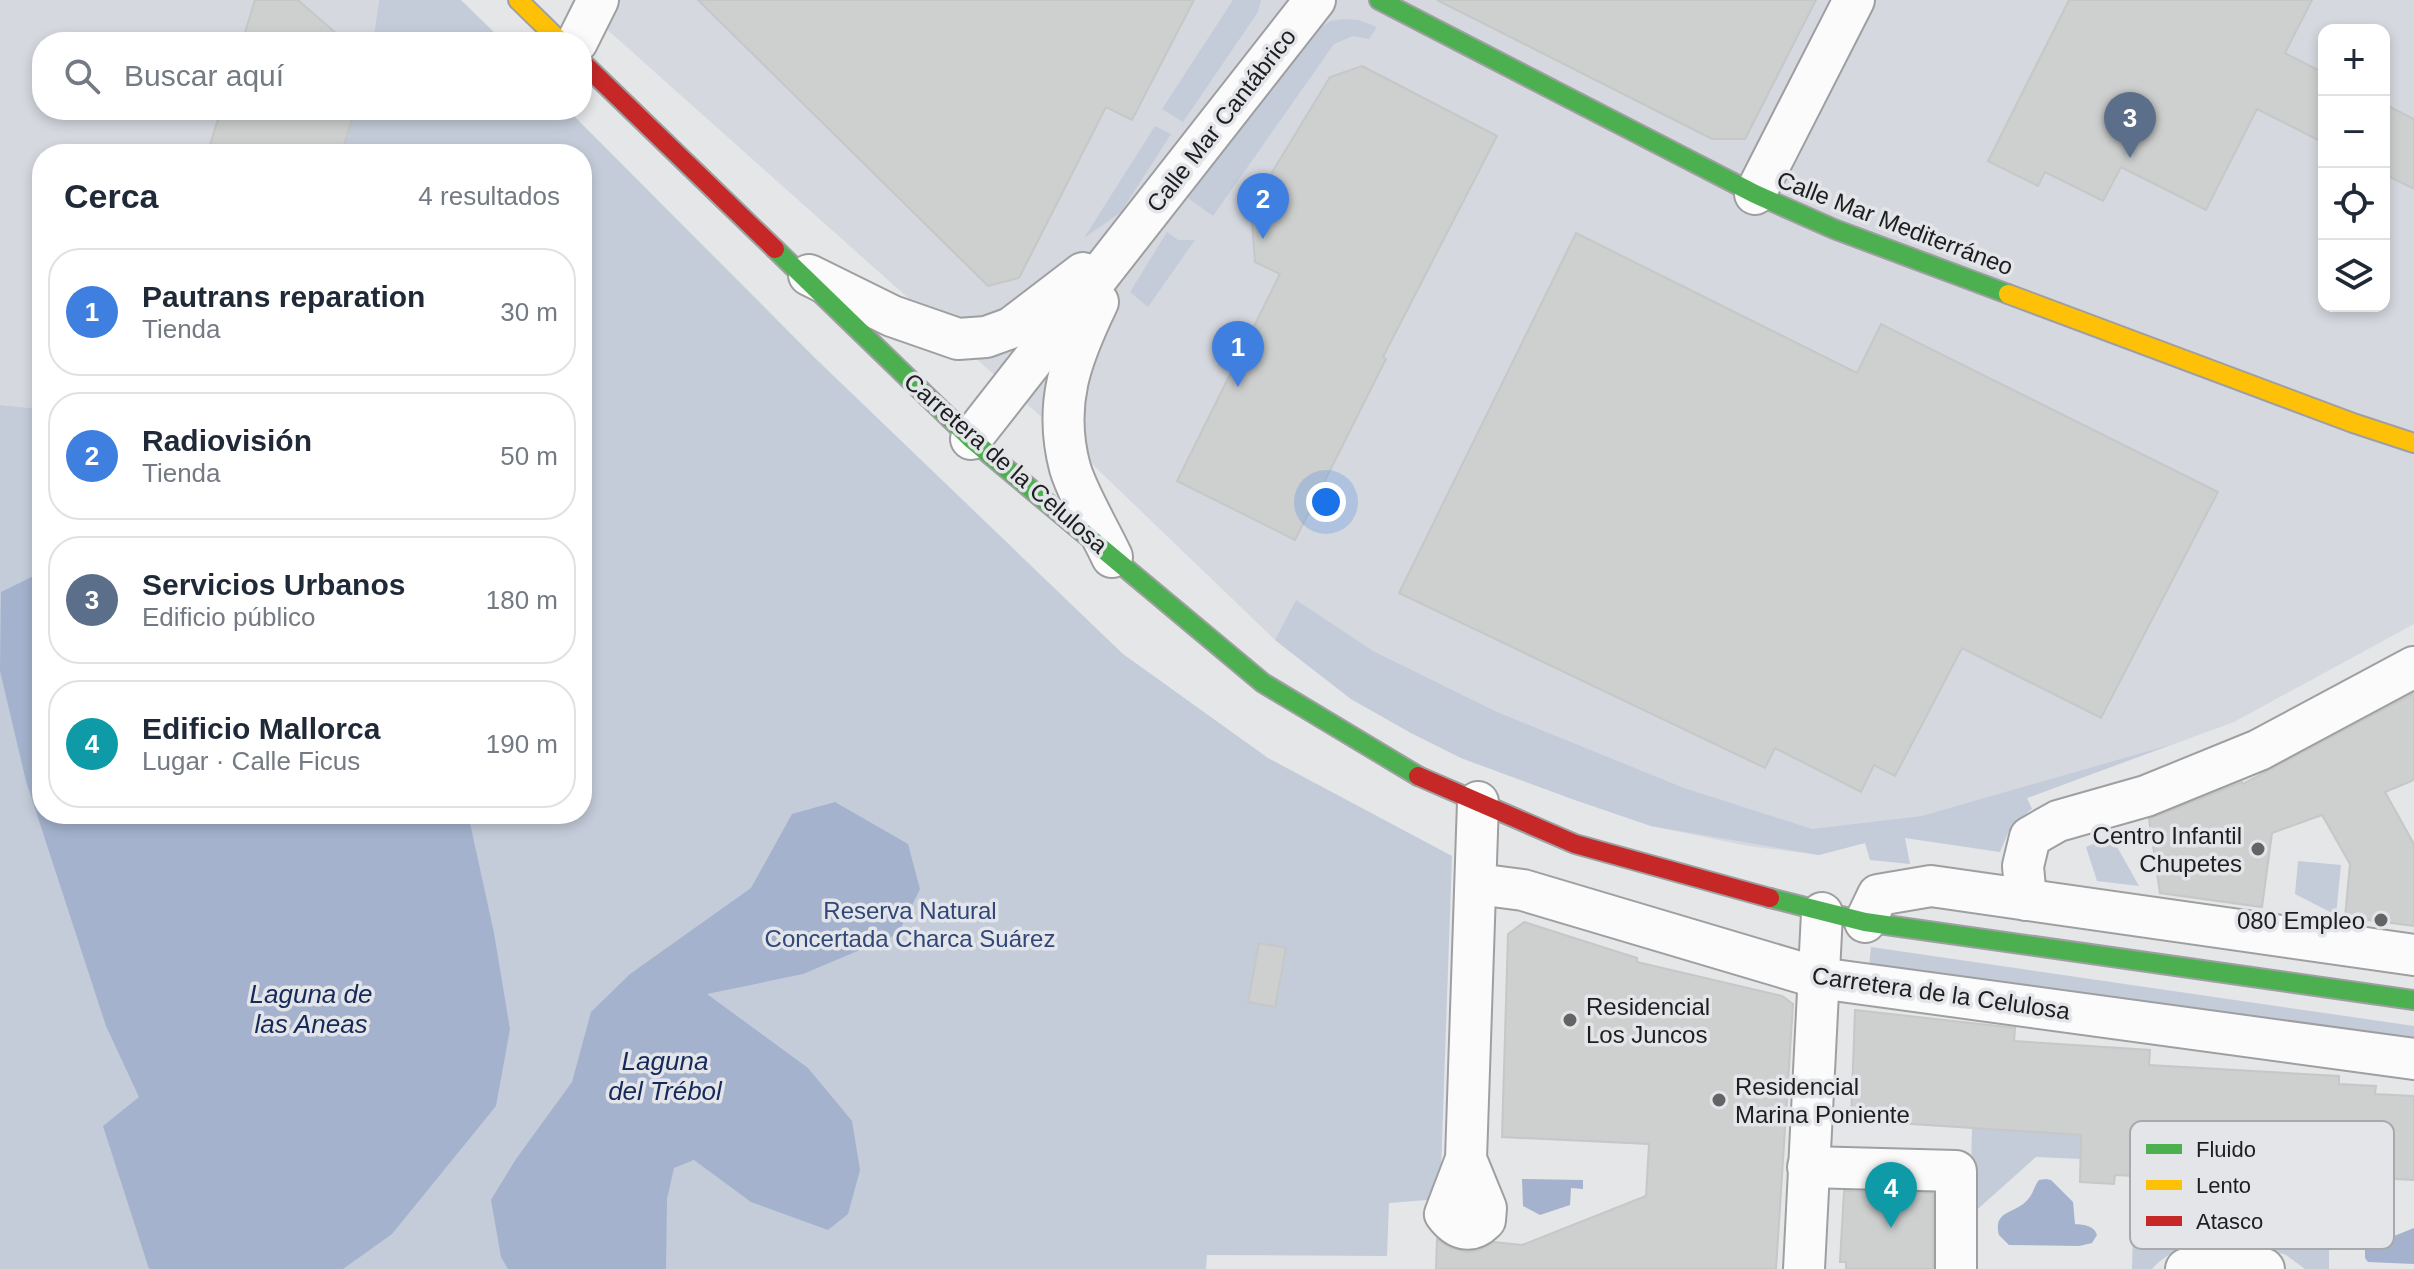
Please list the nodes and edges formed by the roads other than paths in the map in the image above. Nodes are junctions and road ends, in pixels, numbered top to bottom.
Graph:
1 (518, 0) edge
2 (598, 0) edge
3 (1315, 0) edge
4 (1379, 0) edge
5 (1854, 0) edge
6 (551, 32) edge
7 (582, 32) edge
8 (592, 72) edge
9 (1755, 194) junction
10 (1128, 240) junction
11 (796, 269) junction
12 (971, 439) junction
13 (2414, 443) edge
14 (1112, 557) junction
15 (2414, 667) edge
16 (1478, 802) junction
17 (1477, 884) junction
18 (2026, 900) junction
19 (1822, 913) junction
20 (1865, 922) junction
21 (2414, 955) edge
22 (1819, 978) junction
23 (2414, 1000) edge
24 (2414, 1059) edge
25 (1466, 1159) dead end
26 (1808, 1167) junction
27 (1804, 1269) edge
28 (1956, 1269) edge
29 (2186, 1269) edge
30 (2264, 1269) edge

1 - 6 main road
2 - 7 street
3 - 10 street, Calle Mar Cantábrico
4 - 9 main road, Calle Mar Mediterráneo
5 - 9 street
8 - 11 main road, Carretera de la Celulosa
9 - 13 main road, Calle Mar Mediterráneo
10 - 11 street, Calle Mar Cantábrico
10 - 12 street, Calle Mar Cantábrico
10 - 14 street, Calle Mar Cantábrico
11 - 12 main road, Carretera de la Celulosa
12 - 14 main road, Carretera de la Celulosa
14 - 16 main road, Carretera de la Celulosa
15 - 18 street
16 - 17 street
16 - 19 main road, Carretera de la Celulosa
17 - 22 street, Carretera de la Celulosa
17 - 25 street
18 - 20 street
18 - 21 street
19 - 20 main road, Carretera de la Celulosa
19 - 22 street
20 - 23 main road, Carretera de la Celulosa
22 - 24 street, Carretera de la Celulosa
22 - 26 street
26 - 27 street
26 - 28 street
29 - 30 street

